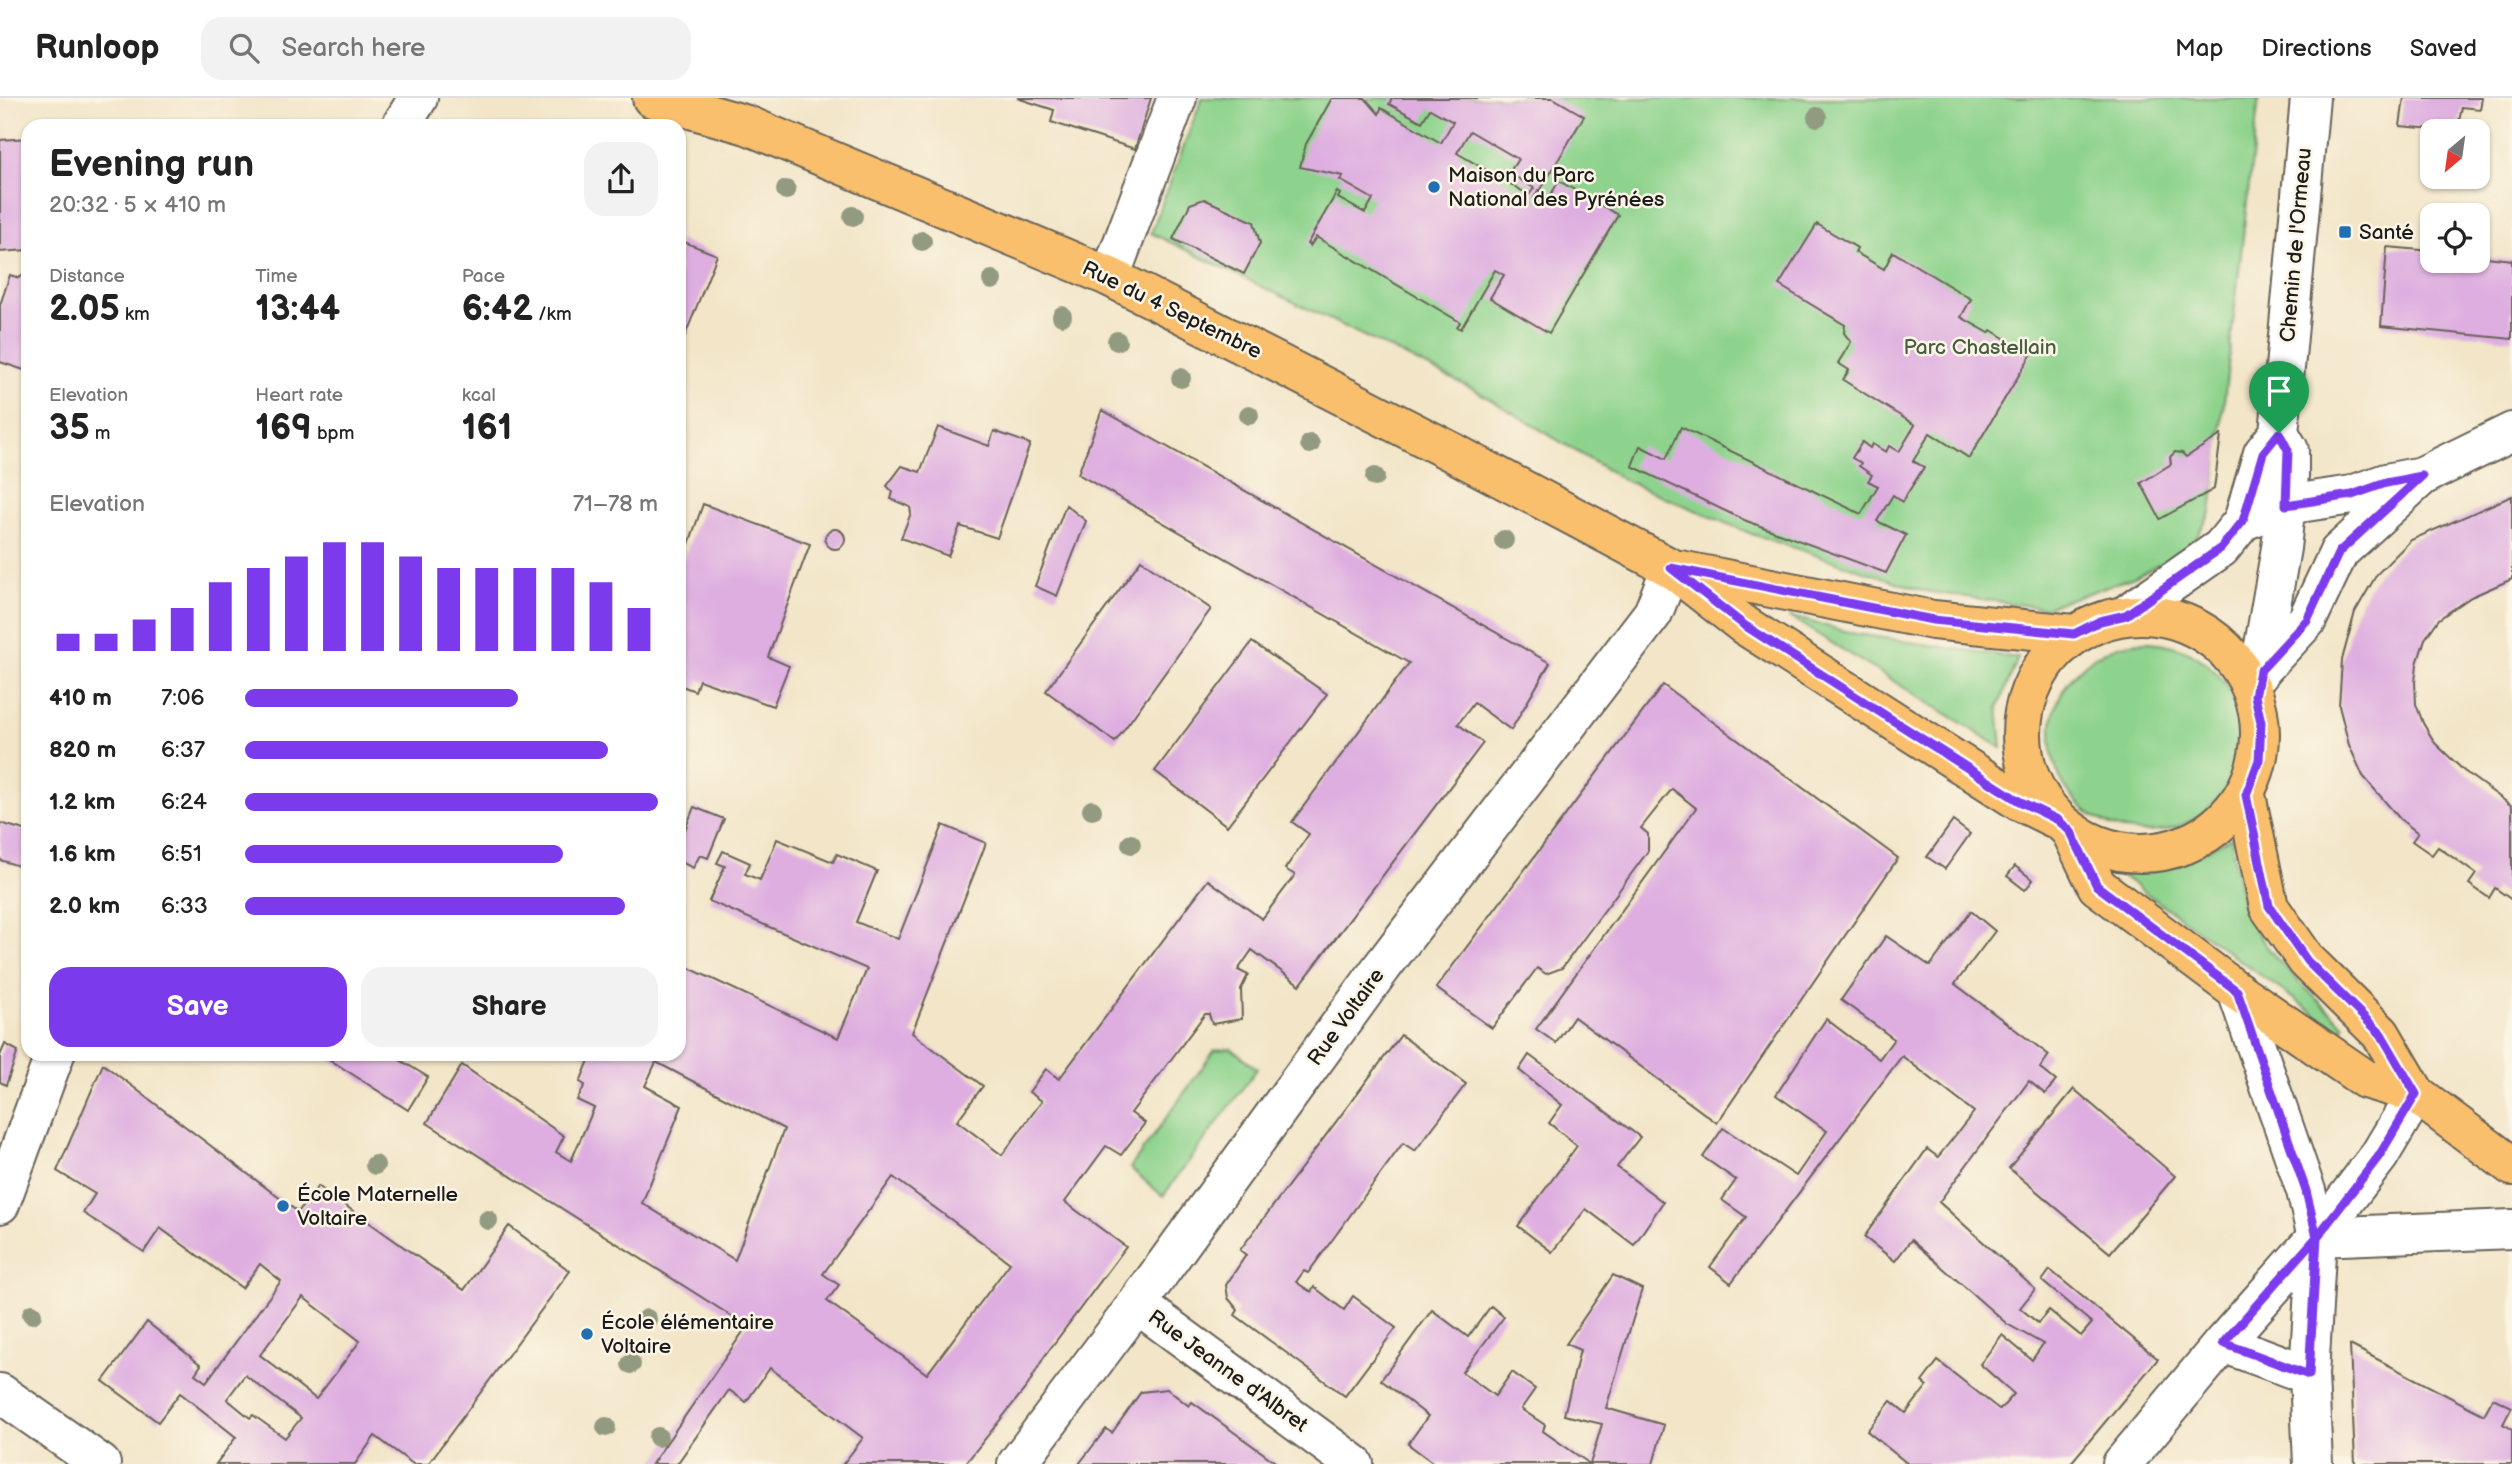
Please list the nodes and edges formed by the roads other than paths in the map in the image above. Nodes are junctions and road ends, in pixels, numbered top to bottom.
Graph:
1 (418, 98) edge
2 (653, 98) edge
3 (1177, 98) edge
4 (2310, 98) edge
5 (405, 119) edge
6 (1110, 277) junction
7 (2512, 432) edge
8 (2279, 433) junction
9 (2422, 476) junction
10 (2286, 505) junction
11 (2243, 521) junction
12 (1671, 568) junction
13 (2126, 615) junction
14 (2074, 634) junction
15 (2257, 684) junction
16 (2246, 795) junction
17 (2065, 826) junction
18 (2237, 991) junction
19 (52, 1061) edge
20 (2416, 1094) junction
21 (2512, 1166) edge
22 (0, 1204) edge
23 (2512, 1229) edge
24 (2317, 1237) junction
25 (1137, 1304) junction
26 (2223, 1343) junction
27 (2309, 1375) junction
28 (0, 1393) edge
29 (101, 1464) edge
30 (1017, 1464) edge
31 (1354, 1464) edge
32 (2122, 1464) edge
33 (2314, 1464) edge

1 - 5 street
2 - 6 main road, Rue du 4 Septembre
3 - 6 street
4 - 8 street, Chemin de l'Ormeau
6 - 12 main road, Rue du 4 Septembre
7 - 9 street
8 - 10 street, Chemin de l'Ormeau
8 - 11 street, Chemin de l'Ormeau
9 - 10 street
9 - 15 street
10 - 11 street
10 - 15 street, Chemin de l'Ormeau
11 - 13 street, Chemin de l'Ormeau
12 - 14 main road, Rue du 4 Septembre
12 - 17 main road, Rue du 4 Septembre
12 - 25 street, Rue Voltaire
13 - 14 main road
13 - 15 main road
14 - 17 main road
15 - 16 main road
16 - 17 main road
16 - 20 main road
17 - 18 main road
18 - 20 main road
18 - 24 street
19 - 22 street
20 - 21 main road
20 - 24 street
23 - 24 street
24 - 26 street
24 - 27 street
25 - 30 street, Rue Voltaire
25 - 31 street, Rue Jeanne d'Albret
26 - 27 street
26 - 32 street
27 - 33 street
28 - 29 street

